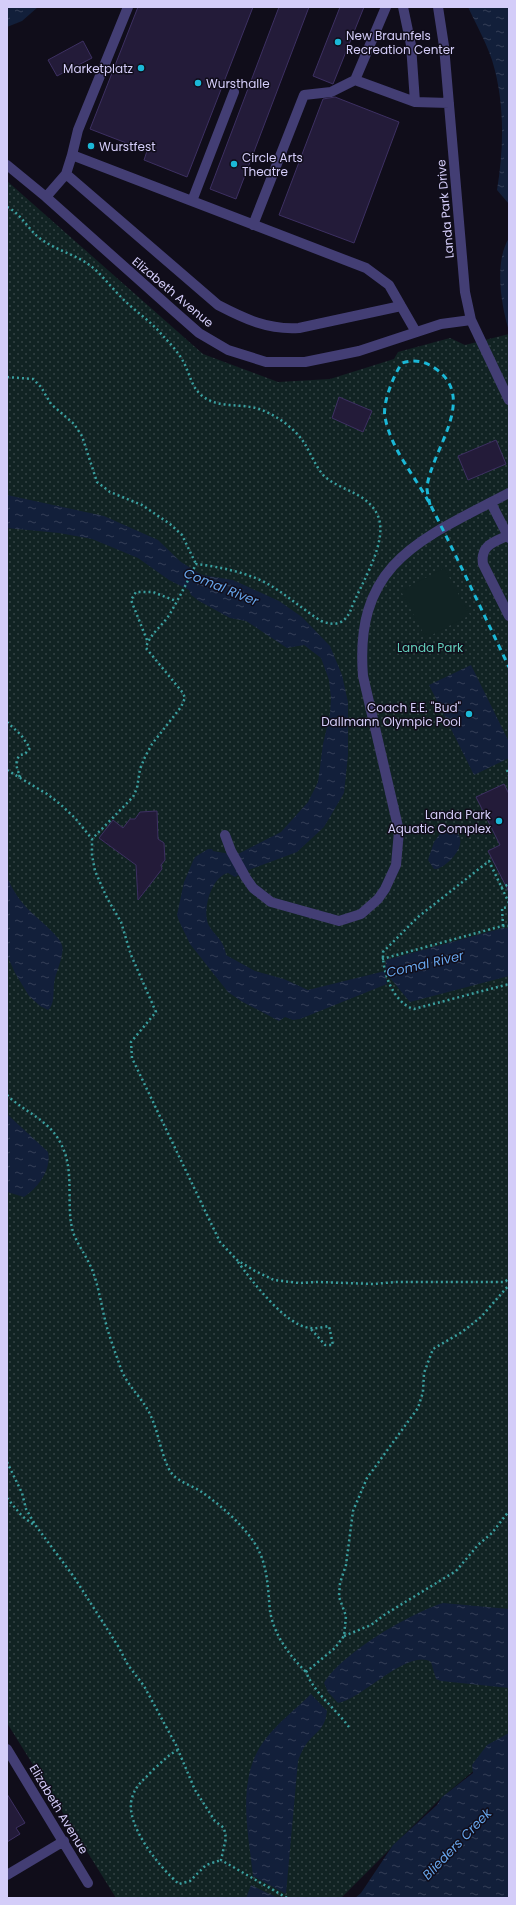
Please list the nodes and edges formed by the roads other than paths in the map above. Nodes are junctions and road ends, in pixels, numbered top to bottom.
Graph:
1 (128, 7) edge
2 (386, 7) edge
3 (404, 7) edge
4 (438, 7) edge
5 (355, 80) junction
6 (234, 92) dead end
7 (416, 102) junction
8 (449, 103) junction
9 (72, 156) junction
10 (7, 165) edge
11 (66, 174) junction
12 (46, 197) junction
13 (192, 201) junction
14 (253, 225) junction
15 (401, 306) junction
16 (471, 320) junction
17 (416, 332) junction
18 (509, 400) edge
19 (509, 494) edge
20 (491, 503) junction
21 (509, 536) edge
22 (509, 616) edge
23 (225, 835) dead end
24 (7, 1749) edge
25 (64, 1841) junction
26 (7, 1875) edge
27 (88, 1883) dead end

1 - 9 street
2 - 5 street
3 - 7 street
4 - 8 street, Landa Park Drive
5 - 7 street
5 - 14 street
6 - 13 street
7 - 8 street
8 - 16 street, Landa Park Drive
9 - 11 street
9 - 13 street
10 - 12 street, Elizabeth Avenue
11 - 12 street
11 - 15 street
12 - 17 street, Elizabeth Avenue
13 - 14 street
14 - 15 street
15 - 17 street
16 - 17 street, Elizabeth Avenue
16 - 18 street, Landa Park Drive
19 - 20 street
20 - 21 street
20 - 23 street
21 - 22 street
24 - 25 street, Elizabeth Avenue
25 - 26 street
25 - 27 street, Elizabeth Avenue

